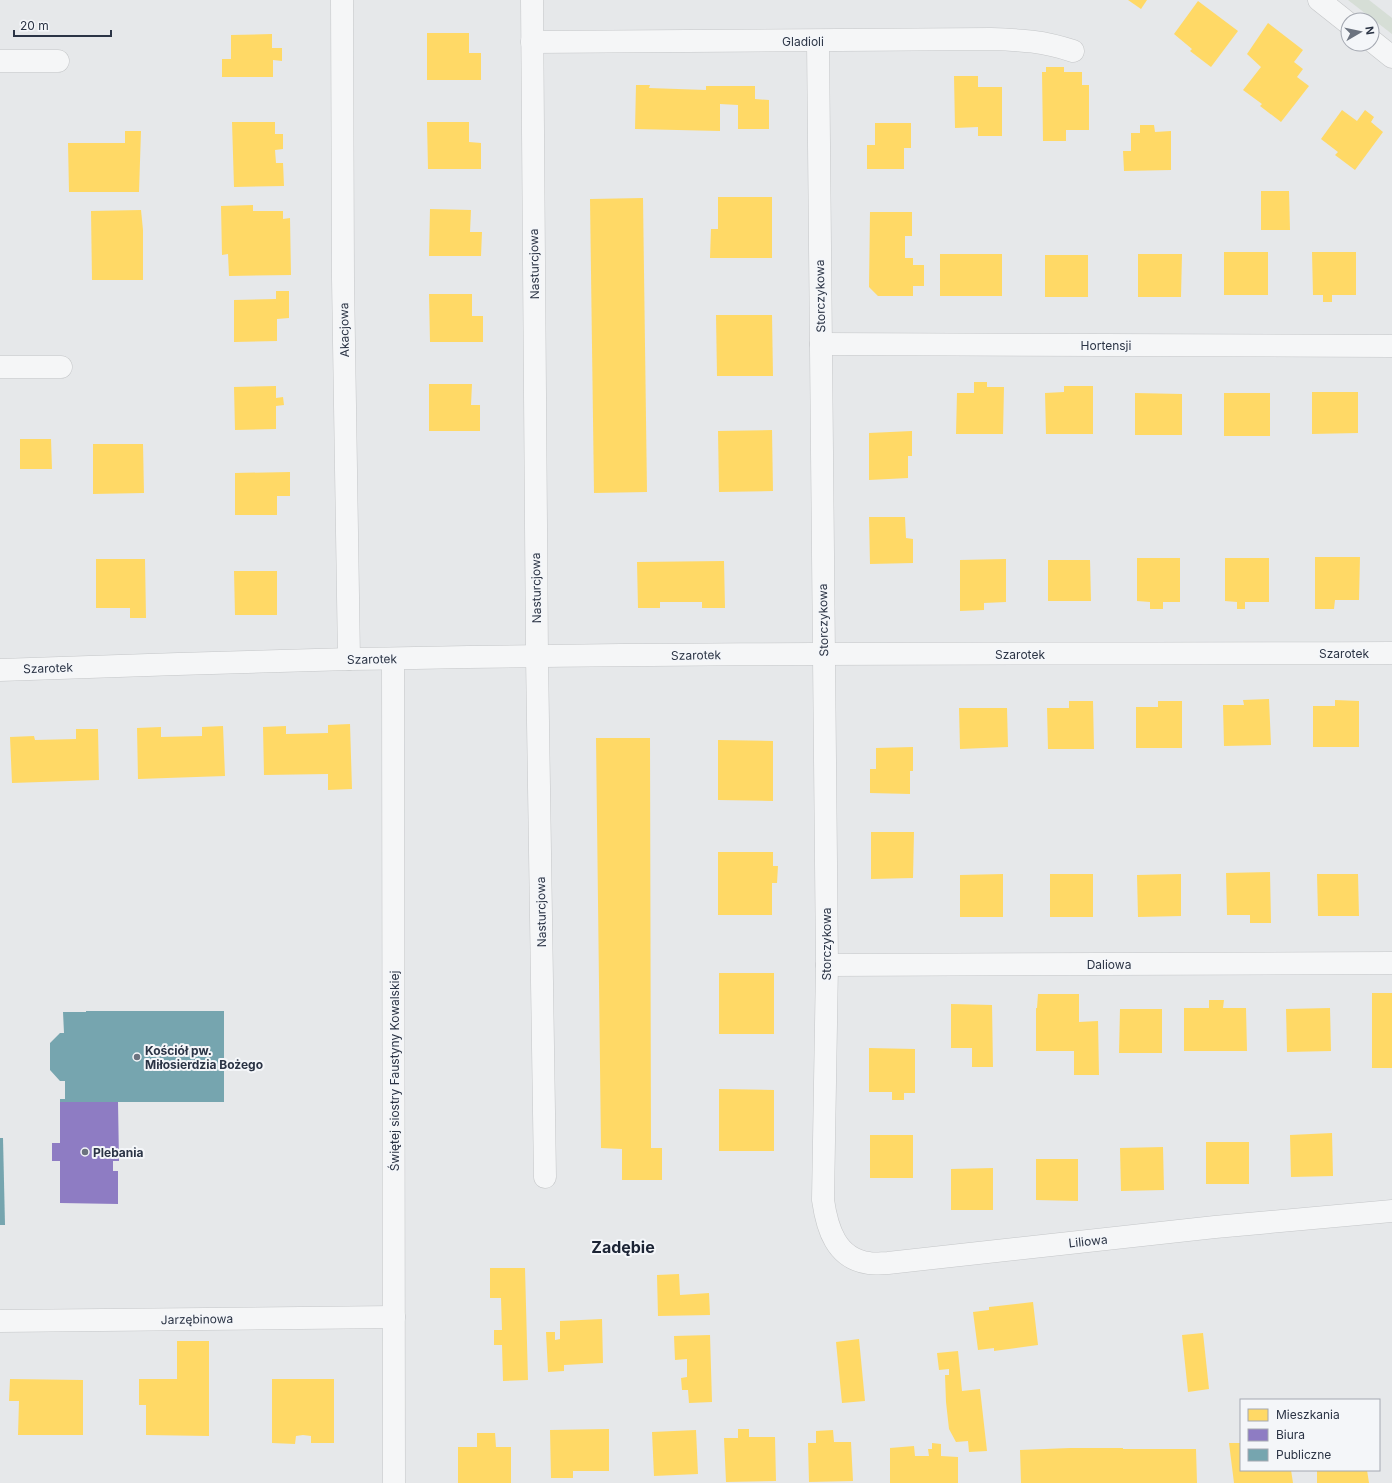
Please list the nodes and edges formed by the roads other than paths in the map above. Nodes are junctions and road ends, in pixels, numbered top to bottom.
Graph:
1 (342, 0) edge
2 (532, 0) edge
3 (1319, 0) edge
4 (1340, 17) edge
5 (818, 41) junction
6 (532, 42) junction
7 (1380, 47) edge
8 (1073, 51) dead end
9 (1392, 57) edge
10 (0, 61) edge
11 (58, 61) dead end
12 (821, 344) junction
13 (1392, 346) edge
14 (0, 367) edge
15 (61, 367) dead end
16 (1392, 653) edge
17 (824, 654) junction
18 (537, 657) junction
19 (349, 659) junction
20 (393, 659) junction
21 (0, 670) edge
22 (1392, 963) edge
23 (827, 965) junction
24 (545, 1177) dead end
25 (823, 1200) joint
26 (1392, 1211) edge
27 (394, 1317) junction
28 (0, 1321) edge
29 (394, 1483) edge

1 - 19 street, Akacjowa
2 - 6 street, Nasturcjowa
3 - 4 street
5 - 6 street, Gladioli
5 - 8 street, Gladioli
5 - 12 street, Storczykowa
6 - 18 street, Nasturcjowa
7 - 9 street
10 - 11 street
12 - 13 street, Hortensji
12 - 17 street, Storczykowa
14 - 15 street
16 - 17 street, Szarotek
17 - 18 street, Szarotek
17 - 23 street, Storczykowa
18 - 20 street, Szarotek
18 - 24 street, Nasturcjowa
19 - 20 street, Szarotek
19 - 21 street, Szarotek
20 - 27 street, Świętej siostry Faustyny Kowalskiej
22 - 23 street, Daliowa
23 - 25 street, Storczykowa
25 - 26 street, Liliowa
27 - 28 street, Jarzębinowa
27 - 29 street, Świętej siostry Faustyny Kowalskiej

